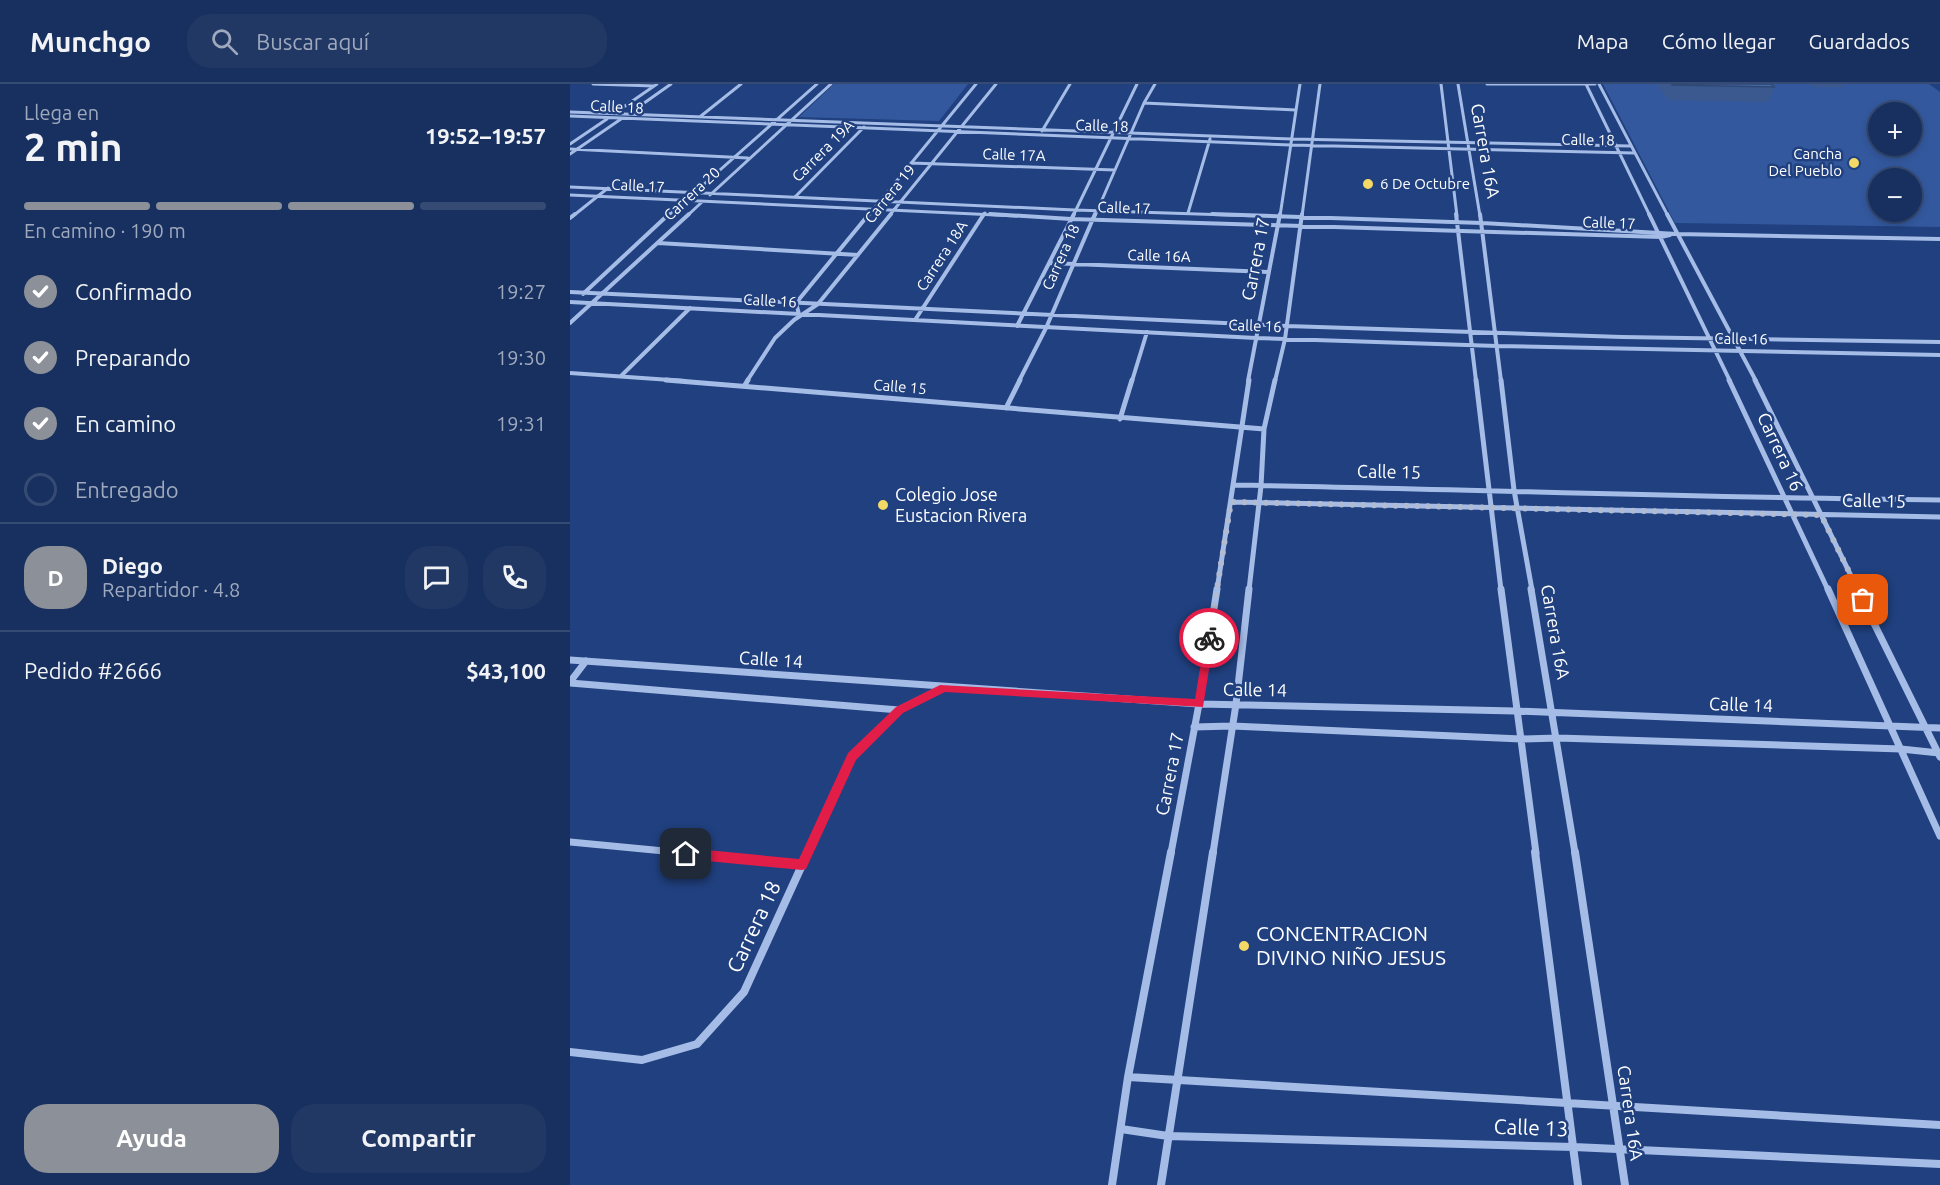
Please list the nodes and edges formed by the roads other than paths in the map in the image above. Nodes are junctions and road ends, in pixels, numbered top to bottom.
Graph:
1 (593, 84) edge
2 (671, 84) edge
3 (741, 84) edge
4 (817, 84) edge
5 (831, 84) edge
6 (976, 84) edge
7 (996, 84) edge
8 (1070, 84) edge
9 (1137, 84) edge
10 (1155, 84) edge
11 (1300, 84) edge
12 (1320, 84) edge
13 (1441, 84) edge
14 (1458, 84) edge
15 (1487, 84) edge
16 (1597, 84) edge
17 (656, 85) edge
18 (1586, 85) edge
19 (1144, 103) junction
20 (1296, 110) junction
21 (570, 112) edge
22 (615, 114) junction
23 (628, 114) junction
24 (570, 116) edge
25 (701, 116) junction
26 (608, 118) junction
27 (621, 119) junction
28 (776, 119) junction
29 (791, 120) junction
30 (868, 123) junction
31 (770, 125) junction
32 (785, 126) junction
33 (942, 126) junction
34 (963, 126) junction
35 (863, 129) junction
36 (1042, 131) junction
37 (937, 132) junction
38 (959, 132) junction
39 (1115, 133) junction
40 (1132, 133) junction
41 (1211, 137) junction
42 (1113, 138) junction
43 (1130, 139) junction
44 (1209, 142) junction
45 (1291, 142) junction
46 (1311, 142) junction
47 (570, 144) edge
48 (1447, 146) junction
49 (1469, 146) junction
50 (1617, 146) junction
51 (1630, 146) junction
52 (570, 149) edge
53 (577, 149) junction
54 (1620, 152) junction
55 (1634, 153) junction
56 (570, 154) edge
57 (734, 157) junction
58 (748, 158) junction
59 (911, 163) junction
60 (933, 164) junction
61 (1095, 170) junction
62 (1115, 170) junction
63 (570, 187) edge
64 (609, 188) junction
65 (694, 193) junction
66 (711, 194) junction
67 (570, 195) edge
68 (598, 196) junction
69 (795, 196) junction
70 (882, 200) junction
71 (685, 201) junction
72 (903, 201) junction
73 (702, 202) junction
74 (991, 205) junction
75 (876, 208) junction
76 (897, 209) junction
77 (1075, 210) junction
78 (1098, 211) junction
79 (984, 213) junction
80 (1188, 213) junction
81 (1280, 216) junction
82 (1301, 217) junction
83 (570, 218) edge
84 (1071, 219) junction
85 (1093, 219) junction
86 (1456, 222) junction
87 (1482, 223) junction
88 (1277, 224) junction
89 (1300, 224) junction
90 (1458, 231) junction
91 (1483, 231) junction
92 (1677, 234) junction
93 (1659, 235) junction
94 (1940, 239) edge
95 (658, 243) junction
96 (839, 253) junction
97 (858, 255) junction
98 (1050, 264) junction
99 (1072, 265) junction
100 (1268, 272) junction
101 (570, 292) edge
102 (584, 293) junction
103 (603, 293) junction
104 (572, 302) edge
105 (592, 303) junction
106 (796, 303) junction
107 (818, 304) junction
108 (690, 308) junction
109 (922, 308) junction
110 (1023, 313) junction
111 (799, 314) junction
112 (1051, 314) junction
113 (915, 320) junction
114 (570, 323) edge
115 (1258, 324) junction
116 (1287, 326) junction
117 (1017, 327) junction
118 (1046, 328) junction
119 (1469, 331) junction
120 (1495, 331) junction
121 (1147, 332) junction
122 (1256, 338) junction
123 (1285, 339) junction
124 (1710, 339) junction
125 (1734, 339) junction
126 (1940, 342) edge
127 (1471, 345) junction
128 (1497, 346) junction
129 (1716, 350) junction
130 (1741, 351) junction
131 (1940, 355) edge
132 (570, 373) edge
133 (621, 376) junction
134 (746, 385) junction
135 (1006, 408) junction
136 (1120, 419) junction
137 (1240, 428) junction
138 (1264, 429) junction
139 (1234, 485) junction
140 (1261, 486) junction
141 (1489, 489) junction
142 (1514, 490) junction
143 (1812, 498) junction
144 (1787, 499) junction
145 (1940, 500) edge
146 (1231, 502) junction
147 (1259, 502) junction
148 (1491, 507) junction
149 (1518, 510) junction
150 (1794, 515) junction
151 (1821, 515) junction
152 (1940, 517) edge
153 (570, 660) edge
154 (586, 661) junction
155 (570, 683) edge
156 (944, 688) junction
157 (1199, 704) junction
158 (1236, 704) junction
159 (900, 710) junction
160 (1515, 711) junction
161 (1554, 713) junction
162 (1232, 726) junction
163 (1891, 726) junction
164 (1926, 727) junction
165 (1194, 728) junction
166 (1940, 728) edge
167 (1558, 738) junction
168 (1521, 739) junction
169 (1901, 749) junction
170 (1939, 754) edge
171 (1940, 836) edge
172 (570, 842) edge
173 (802, 865) junction
174 (570, 1052) edge
175 (1128, 1077) junction
176 (1176, 1081) junction
177 (1567, 1101) junction
178 (1615, 1105) junction
179 (1940, 1125) edge
180 (1121, 1130) junction
181 (1168, 1136) junction
182 (1574, 1147) junction
183 (1620, 1149) junction
184 (1940, 1164) edge
185 (1112, 1185) edge
186 (1161, 1185) edge
187 (1578, 1185) edge
188 (1625, 1185) edge

1 - 17 street
2 - 23 street
3 - 25 street
4 - 28 street, Carrera 20
5 - 29 street, Carrera 20
6 - 33 street, Carrera 19
7 - 34 street, Carrera 19
8 - 36 street
9 - 39 street, Carrera 18
10 - 19 street, Carrera 18
11 - 20 street, Carrera 17
12 - 46 street, Carrera 17
13 - 48 street, Carrera 16A
14 - 49 street, Carrera 16A
15 - 18 street
16 - 18 street
16 - 51 street, Carrera 16
17 - 22 street
18 - 50 street, Carrera 16
19 - 20 street
19 - 40 street, Carrera 18
20 - 45 street, Carrera 17
21 - 22 street, Calle 18
22 - 23 street, Calle 18
22 - 26 street
23 - 25 street, Calle 18
23 - 27 street
24 - 26 street, Calle 18
25 - 28 street, Calle 18
26 - 27 street, Calle 18
26 - 47 street
27 - 31 street, Calle 18
27 - 53 street
28 - 29 street, Calle 18
28 - 31 street, Carrera 20
29 - 30 street, Calle 18
29 - 32 street, Carrera 20
30 - 33 street, Calle 18
30 - 35 street, Carrera 19A
31 - 32 street, Calle 18
31 - 57 street, Carrera 20
32 - 35 street, Calle 18
32 - 58 street, Carrera 20
33 - 34 street, Calle 18
33 - 37 street, Carrera 19
34 - 36 street, Calle 18
34 - 38 street, Carrera 19
35 - 37 street, Calle 18
35 - 69 street, Carrera 19A
36 - 39 street, Calle 18
37 - 38 street, Calle 18
37 - 59 street, Carrera 19
38 - 42 street, Calle 18
38 - 60 street, Carrera 19
39 - 40 street, Calle 18
39 - 42 street, Carrera 18
40 - 41 street, Calle 18
40 - 43 street, Carrera 18
41 - 44 street
41 - 45 street, Calle 18
42 - 43 street, Calle 18
42 - 61 street, Carrera 18
43 - 44 street, Calle 18
43 - 62 street, Carrera 18
44 - 45 street, Calle 18
44 - 80 street
45 - 46 street, Calle 18
45 - 81 street, Carrera 17
46 - 48 street, Calle 18
46 - 82 street, Carrera 17
48 - 49 street, Calle 18
48 - 86 street, Carrera 16A
49 - 50 street, Calle 18
49 - 54 street, Calle 18
49 - 87 street, Carrera 16A
50 - 51 street, Calle 18
50 - 54 street, Carrera 16
51 - 55 street, Carrera 16
52 - 53 street
53 - 56 street
53 - 57 street
54 - 55 street, Calle 18
54 - 93 street, Carrera 16
55 - 92 street, Carrera 16
57 - 58 street
57 - 65 street, Carrera 20
58 - 66 street, Carrera 20
59 - 60 street, Calle 17A
59 - 70 street, Carrera 19
60 - 61 street, Calle 17A
60 - 72 street, Carrera 19
61 - 62 street, Calle 17A
61 - 77 street, Carrera 18
62 - 78 street, Carrera 18
63 - 64 street, Calle 17
64 - 65 street, Calle 17
64 - 68 street
65 - 66 street, Calle 17
65 - 71 street, Carrera 20
66 - 69 street, Calle 17
66 - 73 street, Carrera 20
67 - 68 street, Calle 17
68 - 71 street, Calle 17
68 - 83 street
69 - 70 street, Calle 17
70 - 72 street, Calle 17
70 - 75 street, Carrera 19
71 - 73 street, Calle 17
71 - 102 street, Carrera 20
72 - 74 street, Calle 17
72 - 76 street, Carrera 19
73 - 75 street, Calle 17
73 - 95 street, Carrera 20
74 - 77 street, Calle 17
74 - 79 street, Carrera 18A
75 - 76 street, Calle 17
75 - 96 street, Carrera 19
76 - 79 street, Calle 17
76 - 97 street, Carrera 19
77 - 78 street, Calle 17
77 - 84 street, Carrera 18
78 - 80 street, Calle 17
78 - 85 street, Carrera 18
79 - 84 street, Calle 17
79 - 109 street, Carrera 18A
80 - 81 street, Calle 17
81 - 82 street, Calle 17
81 - 88 street, Carrera 17
82 - 86 street, Calle 17
82 - 89 street, Carrera 17
84 - 85 street, Calle 17
84 - 98 street, Carrera 18
85 - 88 street, Calle 17
85 - 99 street, Carrera 18
86 - 87 street, Calle 17
86 - 90 street, Carrera 16A
87 - 91 street, Carrera 16A
87 - 93 street, Calle 17
88 - 89 street, Calle 17
88 - 100 street, Carrera 17
89 - 90 street, Calle 17
89 - 116 street, Carrera 17
90 - 91 street, Calle 17
90 - 119 street, Carrera 16A
91 - 93 street, Calle 17
91 - 120 street, Carrera 16A
92 - 93 street, Calle 17
92 - 94 street, Calle 17
92 - 125 street, Carrera 16
93 - 124 street, Carrera 16
95 - 96 street
95 - 103 street, Carrera 20
96 - 97 street
96 - 106 street, Carrera 19
97 - 107 street, Carrera 19
98 - 99 street, Calle 16A
98 - 110 street, Carrera 18
99 - 100 street, Calle 16A
99 - 112 street, Carrera 18
100 - 115 street, Carrera 17
101 - 102 street, Calle 16
102 - 103 street, Calle 16
102 - 104 street, Carrera 20
103 - 105 street, Carrera 20
103 - 106 street, Calle 16
104 - 105 street, Calle 16
105 - 108 street, Calle 16
105 - 114 street, Carrera 20
106 - 107 street, Calle 16
106 - 111 street
107 - 109 street, Calle 16
107 - 111 street, Carrera 19
108 - 111 street, Calle 16
108 - 133 street
109 - 110 street, Calle 16
109 - 113 street, Carrera 18A
110 - 112 street, Calle 16
110 - 117 street, Carrera 18
111 - 113 street, Calle 16
111 - 134 street, Carrera 19
112 - 115 street, Calle 16
112 - 118 street, Carrera 18
113 - 117 street, Calle 16
115 - 116 street, Calle 16
115 - 122 street, Carrera 17
116 - 119 street, Calle 16
116 - 123 street, Carrera 17
117 - 118 street, Calle 16
118 - 121 street, Calle 16
118 - 135 street, Carrera 18
119 - 120 street, Calle 16
119 - 127 street, Carrera 16A
120 - 124 street, Calle 16
120 - 128 street, Carrera 16A
121 - 122 street, Calle 16
121 - 136 street
122 - 123 street, Calle 16
122 - 137 street, Carrera 17
123 - 127 street, Calle 16
123 - 138 street, Carrera 17
124 - 125 street, Calle 16
124 - 129 street, Carrera 16
125 - 126 street, Calle 16
125 - 130 street, Carrera 16
127 - 128 street, Calle 16
127 - 141 street, Carrera 16A
128 - 129 street, Calle 16
128 - 142 street, Carrera 16A
129 - 130 street, Calle 16
129 - 144 street, Carrera 16
130 - 131 street, Calle 16
130 - 143 street, Carrera 16
132 - 133 street, Calle 15
133 - 134 street, Calle 15
134 - 135 street, Calle 15
135 - 136 street, Calle 15
136 - 137 street, Calle 15
137 - 138 street, Calle 15
137 - 139 street, Carrera 17
138 - 140 street, Carrera 17
139 - 140 street, Calle 15
139 - 146 street, Carrera 17
140 - 141 street, Calle 15
140 - 147 street, Carrera 17
141 - 142 street, Calle 15
141 - 148 street, Carrera 16A
142 - 144 street, Calle 15
142 - 149 street, Carrera 16A
143 - 144 street, Calle 15
143 - 145 street, Calle 15
143 - 151 street, Carrera 16
144 - 150 street, Carrera 16
146 - 147 street, Calle 15
146 - 157 street, Carrera 17
147 - 148 street, Calle 15
147 - 158 street, Carrera 17
148 - 149 street, Calle 15
148 - 160 street, Carrera 16A
149 - 150 street, Calle 15
149 - 161 street, Carrera 16A
150 - 151 street, Calle 15
150 - 163 street, Carrera 16
151 - 152 street, Calle 15
151 - 164 street, Carrera 16
153 - 154 street, Calle 14
154 - 155 street
154 - 156 street, Calle 14
155 - 159 street
156 - 157 street, Calle 14
156 - 159 street, Carrera 18
157 - 158 street, Calle 14
157 - 165 street, Carrera 17
158 - 160 street, Calle 14
158 - 162 street, Carrera 17
159 - 173 street, Carrera 18
160 - 161 street, Calle 14
160 - 168 street, Carrera 16A
161 - 163 street, Calle 14
161 - 167 street, Carrera 16A
162 - 165 street, Calle 14
162 - 168 street, Calle 14
162 - 176 street, Carrera 17
163 - 164 street, Calle 14
163 - 169 street, Carrera 16
164 - 166 street, Calle 14
164 - 170 street, Carrera 16
165 - 175 street, Carrera 17
167 - 168 street, Calle 14
167 - 169 street, Calle 14
167 - 178 street, Carrera 16A
168 - 177 street, Carrera 16A
169 - 170 street, Calle 14
169 - 171 street, Carrera 16
172 - 173 street
173 - 174 street, Carrera 18
175 - 176 street, Calle 13
175 - 180 street, Carrera 17
176 - 177 street, Calle 13
176 - 181 street, Carrera 17
177 - 178 street, Calle 13
177 - 182 street, Carrera 16A
178 - 179 street, Calle 13
178 - 183 street, Carrera 16A
180 - 181 street, Calle 13
180 - 185 street, Carrera 17
181 - 182 street, Calle 13
181 - 186 street, Carrera 17
182 - 183 street, Calle 13
182 - 187 street, Carrera 16A
183 - 184 street, Calle 13
183 - 188 street, Carrera 16A

